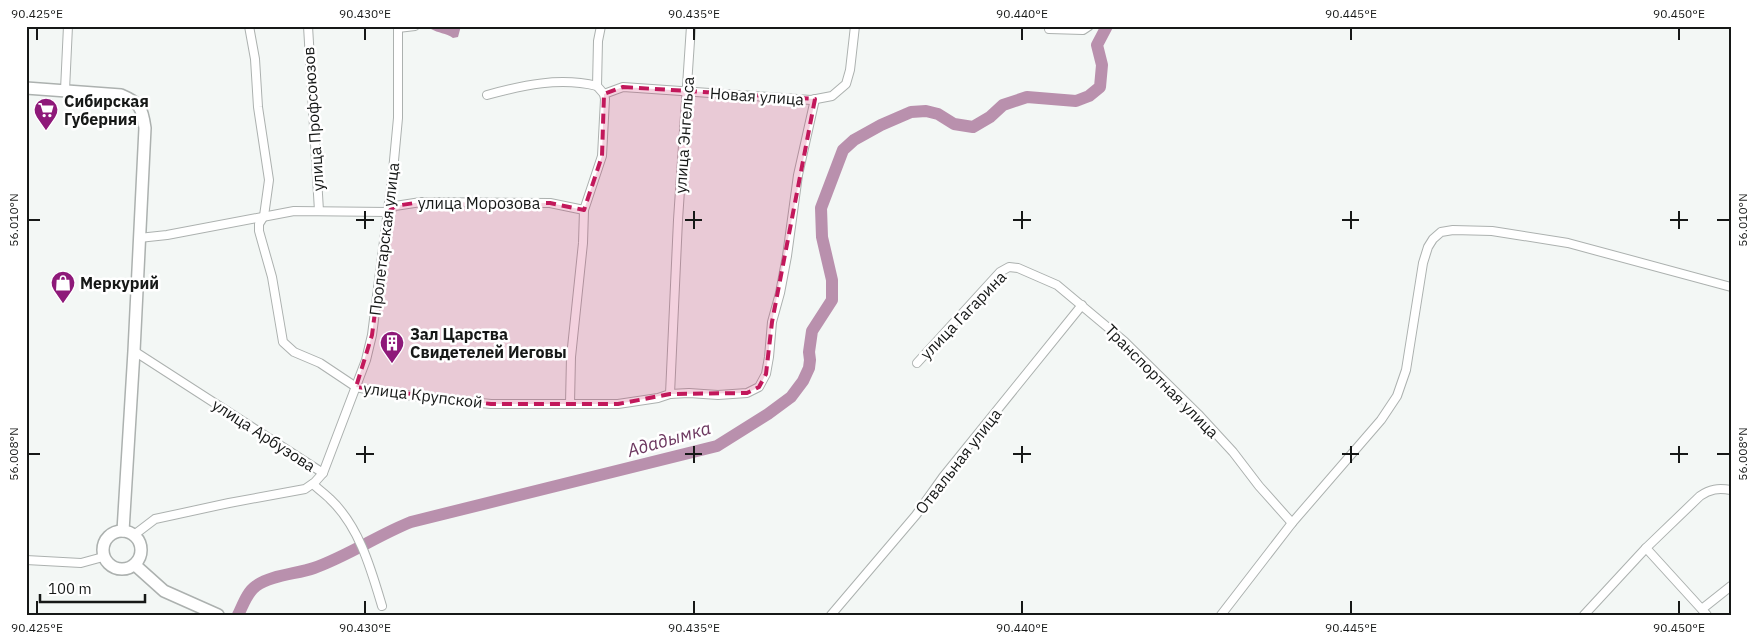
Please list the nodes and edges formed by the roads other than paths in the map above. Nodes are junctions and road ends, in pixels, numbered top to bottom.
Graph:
1 (68, 26) edge
2 (249, 26) edge
3 (308, 26) edge
4 (415, 26) edge
5 (601, 26) edge
6 (691, 26) edge
7 (855, 26) edge
8 (1089, 26) edge
9 (398, 27) edge
10 (1049, 29) dead end
11 (597, 86) junction
12 (26, 88) edge
13 (65, 90) junction
14 (687, 92) junction
15 (487, 94) dead end
16 (604, 94) junction
17 (815, 99) junction
18 (584, 210) junction
19 (319, 211) junction
20 (388, 212) junction
21 (264, 216) junction
22 (139, 238) junction
23 (1009, 267) joint
24 (1731, 287) edge
25 (1082, 305) junction
26 (134, 351) junction
27 (917, 362) dead end
28 (356, 386) junction
29 (670, 394) junction
30 (570, 403) junction
31 (323, 473) junction
32 (312, 484) junction
33 (1731, 490) edge
34 (1292, 523) junction
35 (123, 531) junction
36 (134, 536) junction
37 (1646, 548) junction
38 (103, 557) junction
39 (26, 560) edge
40 (135, 565) junction
41 (1731, 586) edge
42 (382, 606) dead end
43 (1705, 612) edge
44 (217, 614) edge
45 (831, 615) edge
46 (1221, 615) edge
47 (1584, 615) edge

1 - 13 street
2 - 21 street, улица Крупской
3 - 19 street, улица Профсоюзов
4 - 9 street
5 - 11 street
6 - 14 street, улица Энгельса
7 - 17 street, Новая улица
8 - 10 street
9 - 20 street, Пролетарская улица
11 - 15 street
11 - 16 street
12 - 13 street
13 - 22 street
14 - 16 street, Новая улица
14 - 17 street, Новая улица
14 - 29 street, улица Энгельса
16 - 18 street
17 - 29 street, улица Крупской
18 - 20 street, улица Морозова
18 - 30 street
19 - 20 street, улица Морозова
19 - 21 street, улица Морозова
20 - 28 street, Пролетарская улица
21 - 22 street, улица Морозова
21 - 28 street, улица Крупской
22 - 26 street
23 - 25 street, Транспортная улица
23 - 27 street, улица Гагарина
24 - 34 street
25 - 34 street, Транспортная улица
25 - 45 street, Отвальная улица
26 - 31 street, улица Арбузова
26 - 35 street
28 - 30 street, улица Крупской
28 - 31 street, Пролетарская улица
29 - 30 street, улица Крупской
31 - 32 street, улица Арбузова
32 - 36 street, улица Арбузова
32 - 42 street
33 - 37 street
34 - 46 street
35 - 36 street
35 - 38 street
36 - 40 street
37 - 43 street
37 - 47 street
38 - 39 street
38 - 40 street
40 - 44 street
41 - 43 street

